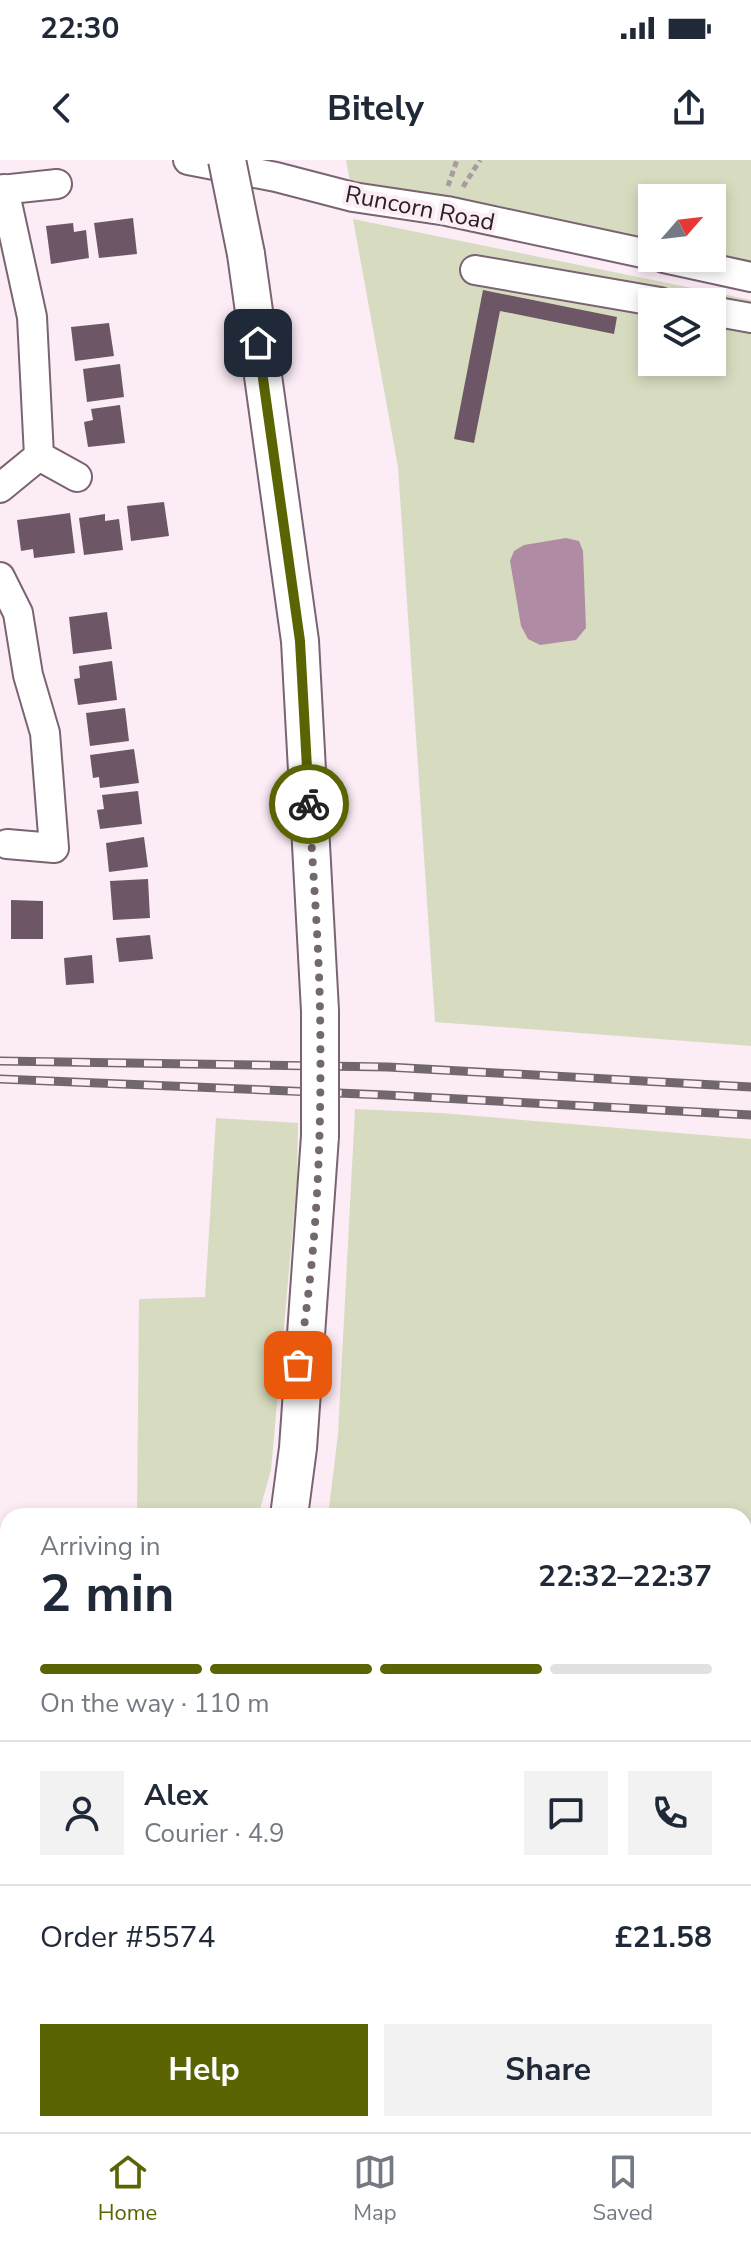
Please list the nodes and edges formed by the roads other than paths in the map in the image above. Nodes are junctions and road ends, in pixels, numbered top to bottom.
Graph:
1 (188, 160) edge
2 (227, 160) edge
3 (57, 184) dead end
4 (2, 190) edge
5 (638, 252) edge
6 (475, 270) dead end
7 (726, 272) edge
8 (751, 277) edge
9 (638, 298) edge
10 (726, 314) edge
11 (751, 318) edge
12 (39, 456) junction
13 (77, 477) dead end
14 (0, 488) edge
15 (0, 577) edge
16 (7, 844) dead end
17 (309, 1303) junction
18 (273, 1508) edge
19 (290, 1508) edge

1 - 5 street, Runcorn Road
2 - 17 main road, bridge
3 - 4 street
4 - 12 street
6 - 9 street
7 - 8 street
10 - 11 street
12 - 13 street
12 - 14 street
15 - 16 street
17 - 18 main road
17 - 19 main road

